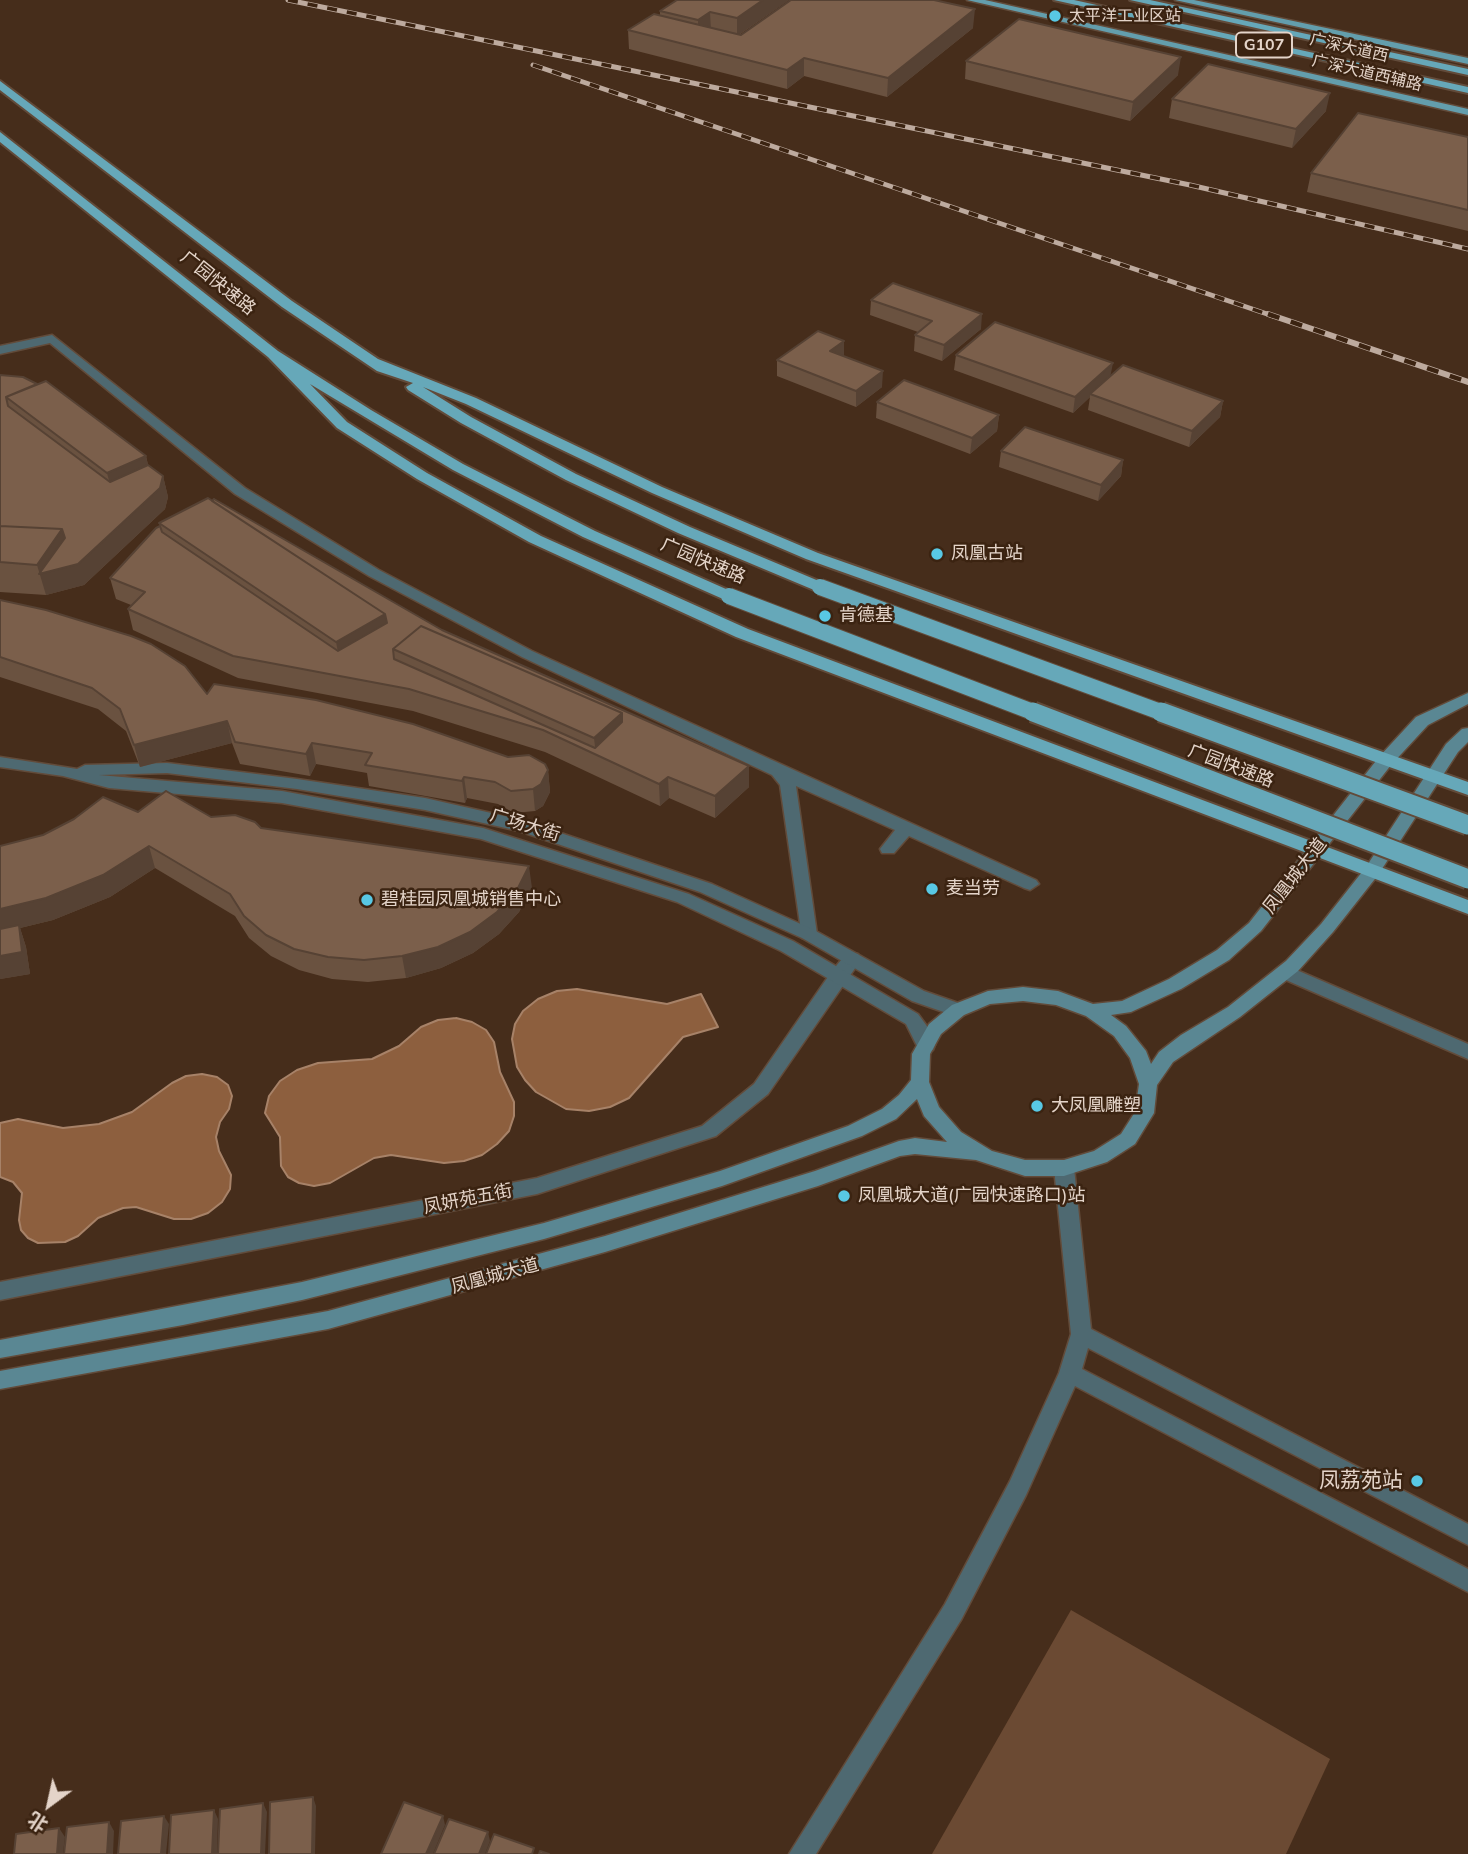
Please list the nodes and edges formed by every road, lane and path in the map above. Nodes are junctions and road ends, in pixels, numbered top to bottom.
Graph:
1 (972, 0) edge
2 (1059, 0) edge
3 (1135, 0) edge
4 (1180, 0) edge
5 (1468, 61) edge
6 (1468, 72) edge
7 (0, 84) edge
8 (1468, 90) edge
9 (1468, 112) edge
10 (0, 136) edge
11 (0, 350) edge
12 (274, 354) junction
13 (373, 362) junction
14 (1468, 698) edge
15 (1468, 733) edge
16 (1385, 761) junction
17 (0, 762) edge
18 (63, 771) junction
19 (778, 771) junction
20 (1433, 777) junction
21 (1468, 789) edge
22 (1468, 825) edge
23 (906, 829) junction
24 (888, 849) dead end
25 (1315, 851) junction
26 (1373, 872) junction
27 (1468, 878) edge
28 (1030, 884) dead end
29 (1468, 907) edge
30 (808, 934) junction
31 (852, 959) junction
32 (1285, 972) junction
33 (838, 976) junction
34 (958, 1010) junction
35 (1092, 1011) junction
36 (926, 1045) junction
37 (1468, 1052) edge
38 (920, 1083) junction
39 (1147, 1084) junction
40 (980, 1153) junction
41 (1064, 1168) junction
42 (0, 1291) edge
43 (1081, 1334) junction
44 (0, 1349) edge
45 (1070, 1373) junction
46 (0, 1380) edge
47 (1468, 1535) edge
48 (1468, 1581) edge
49 (802, 1854) edge

1 - 9 main road, 广深大道西辅路
2 - 8 highway, 广深大道西 / G107
3 - 6 highway, 广深大道西 / G107
4 - 5 main road, 广深大道西辅路
7 - 13 highway, 广园快速路
10 - 12 highway, 广园快速路
11 - 19 street
12 - 25 highway
12 - 27 highway, 广园快速路, bridge
13 - 16 highway
13 - 22 highway, 广园快速路, bridge
14 - 16 main road, 凤凰城大道
15 - 20 main road
16 - 20 highway
16 - 25 main road, 凤凰城大道
17 - 18 street, 广场大街
18 - 30 street, 广场大街
18 - 33 street, 广场大街
19 - 23 street
19 - 30 street
20 - 21 highway
20 - 26 main road
23 - 24 street
23 - 28 street
25 - 26 highway
25 - 35 main road, 凤凰城大道
26 - 29 highway
26 - 32 main road
30 - 31 street, 广场大街
31 - 33 street, 凤妍苑五街
31 - 34 street, 广场大街
32 - 37 street
32 - 39 main road
33 - 36 street, 广场大街
33 - 42 street, 凤妍苑五街
34 - 35 main road
34 - 36 main road
35 - 39 main road
36 - 38 main road
38 - 40 main road
38 - 44 main road, 凤凰城大道
39 - 41 main road
40 - 41 main road
40 - 46 main road, 凤凰城大道
41 - 43 street
43 - 45 street
43 - 47 street
45 - 48 street
45 - 49 street

